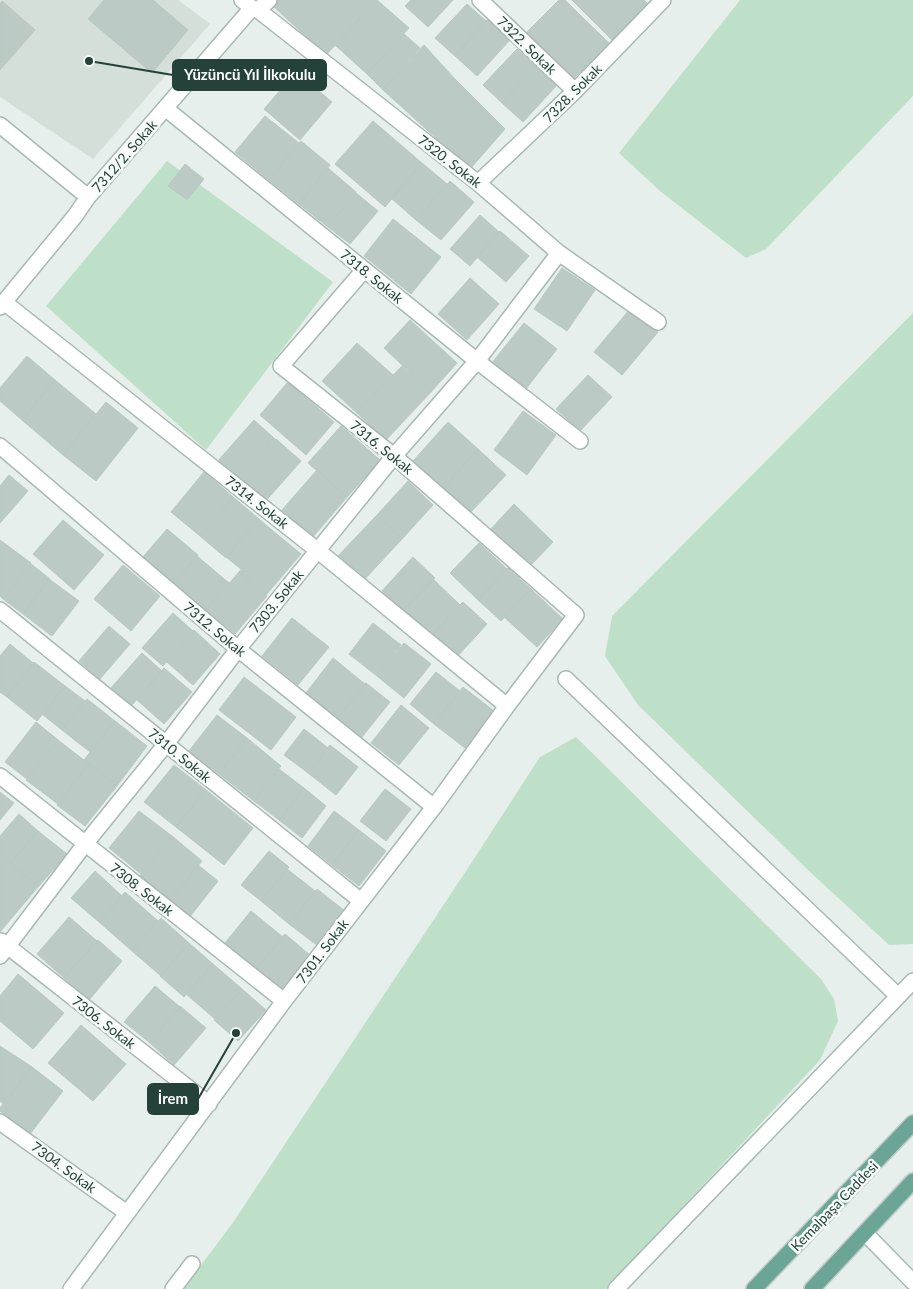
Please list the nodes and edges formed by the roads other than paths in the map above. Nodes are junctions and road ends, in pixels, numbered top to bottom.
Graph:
1 (270, 0) edge
2 (480, 0) edge
3 (663, 0) edge
4 (250, 6) edge
5 (574, 91) junction
6 (165, 108) junction
7 (0, 125) edge
8 (478, 183) junction
9 (88, 197) junction
10 (559, 253) junction
11 (364, 270) junction
12 (2, 304) edge
13 (658, 322) dead end
14 (477, 361) junction
15 (580, 442) dead end
16 (0, 446) edge
17 (394, 456) junction
18 (317, 550) junction
19 (0, 610) edge
20 (576, 616) joint
21 (238, 648) junction
22 (566, 679) dead end
23 (507, 706) junction
24 (166, 744) junction
25 (0, 776) edge
26 (434, 807) junction
27 (85, 844) junction
28 (361, 901) junction
29 (3, 947) edge
30 (913, 981) edge
31 (898, 996) junction
32 (284, 1002) junction
33 (209, 1104) junction
34 (0, 1122) edge
35 (913, 1123) edge
36 (913, 1181) edge
37 (127, 1213) junction
38 (865, 1233) junction
39 (192, 1264) dead end
40 (913, 1282) edge
41 (71, 1289) edge
42 (173, 1289) edge
43 (616, 1289) edge
44 (754, 1289) edge
45 (812, 1289) edge

1 - 4 street, 7312/2. Sokak
2 - 5 street, 7322. Sokak
3 - 5 street, 7328. Sokak
4 - 6 street, 7312/2. Sokak
4 - 8 street, 7320. Sokak
5 - 8 street, 7328. Sokak
6 - 9 street, 7312/2. Sokak
6 - 11 street, 7318. Sokak
7 - 9 street
8 - 10 street, 7320. Sokak
9 - 12 street, 7312/2. Sokak
10 - 13 street, 7320. Sokak
10 - 14 street, 7303. Sokak
11 - 14 street, 7318. Sokak
11 - 17 street, 7316. Sokak
12 - 18 street, 7314. Sokak
14 - 15 street, 7318. Sokak
14 - 17 street, 7303. Sokak
16 - 21 street, 7312. Sokak
17 - 18 street, 7303. Sokak
17 - 20 street, 7316. Sokak
18 - 21 street, 7303. Sokak
18 - 23 street, 7314. Sokak
19 - 24 street, 7310. Sokak
20 - 23 street, 7301. Sokak
21 - 24 street, 7303. Sokak
21 - 26 street, 7312. Sokak
22 - 31 street
23 - 26 street, 7301. Sokak
24 - 27 street, 7303. Sokak
24 - 28 street, 7310. Sokak
25 - 27 street, 7308. Sokak
26 - 28 street, 7301. Sokak
27 - 29 street, 7303. Sokak
27 - 32 street, 7308. Sokak
28 - 32 street, 7301. Sokak
29 - 33 street, 7306. Sokak
30 - 31 street
31 - 43 street
32 - 33 street, 7301. Sokak
33 - 37 street, 7301. Sokak
34 - 37 street, 7304. Sokak
35 - 44 main road, Kemalpaşa Caddesi
36 - 38 main road
37 - 41 street, 7301. Sokak
38 - 40 street
38 - 45 main road
39 - 42 street

